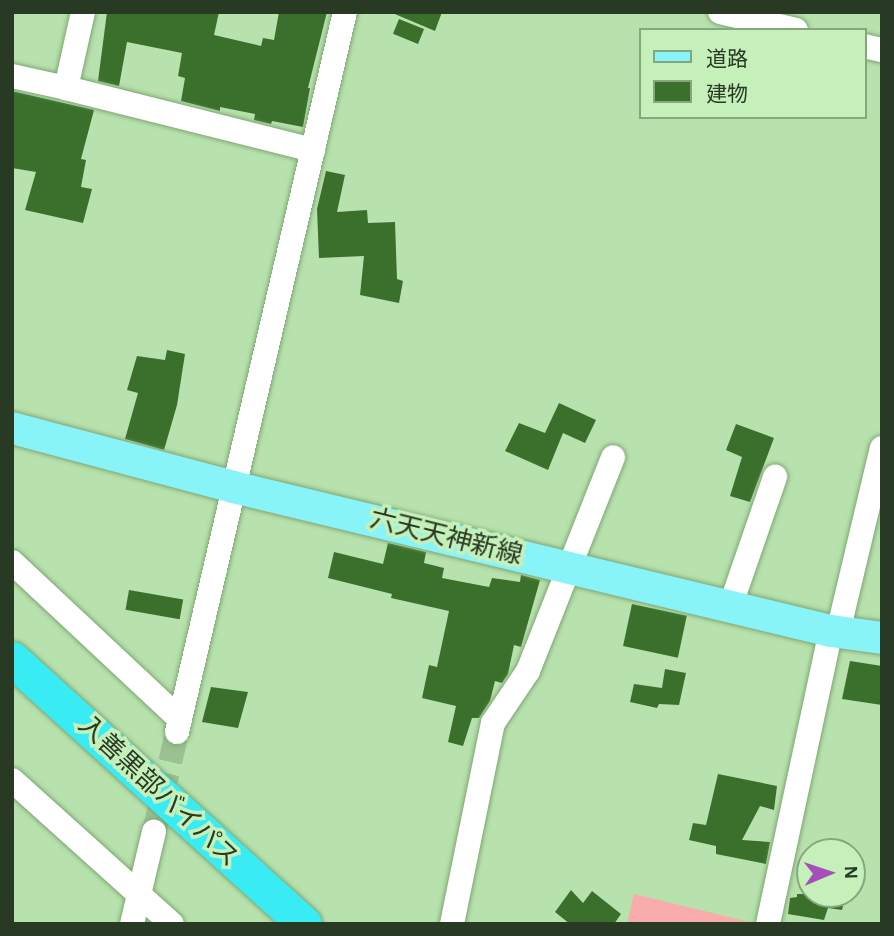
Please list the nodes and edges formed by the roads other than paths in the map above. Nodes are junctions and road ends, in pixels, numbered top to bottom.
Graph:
1 (83, 12) edge
2 (345, 12) edge
3 (720, 12) edge
4 (788, 28) edge
5 (12, 76) edge
6 (66, 88) junction
7 (313, 150) junction
8 (12, 428) edge
9 (882, 448) edge
10 (613, 457) dead end
11 (775, 477) dead end
12 (233, 486) junction
13 (12, 562) edge
14 (568, 567) junction
15 (730, 607) junction
16 (834, 631) junction
17 (882, 638) edge
18 (12, 659) edge
19 (12, 780) edge
20 (155, 832) tunnel mouth
21 (140, 892) junction
22 (132, 924) edge
23 (172, 924) edge
24 (304, 924) edge
25 (452, 924) edge
26 (768, 924) edge

1 - 6 street
2 - 7 street
3 - 4 street
5 - 6 street
6 - 7 street
7 - 12 street
8 - 12 main road, 六天天神新線
9 - 16 street
10 - 14 street
11 - 15 street
12 - 13 street
12 - 14 main road, 六天天神新線
14 - 15 main road, 六天天神新線
14 - 25 street
15 - 16 main road, 六天天神新線
16 - 17 main road, 六天天神新線
16 - 26 street
18 - 24 highway, 入善黒部バイパス
19 - 21 street
20 - 21 street
21 - 22 street
21 - 23 street

